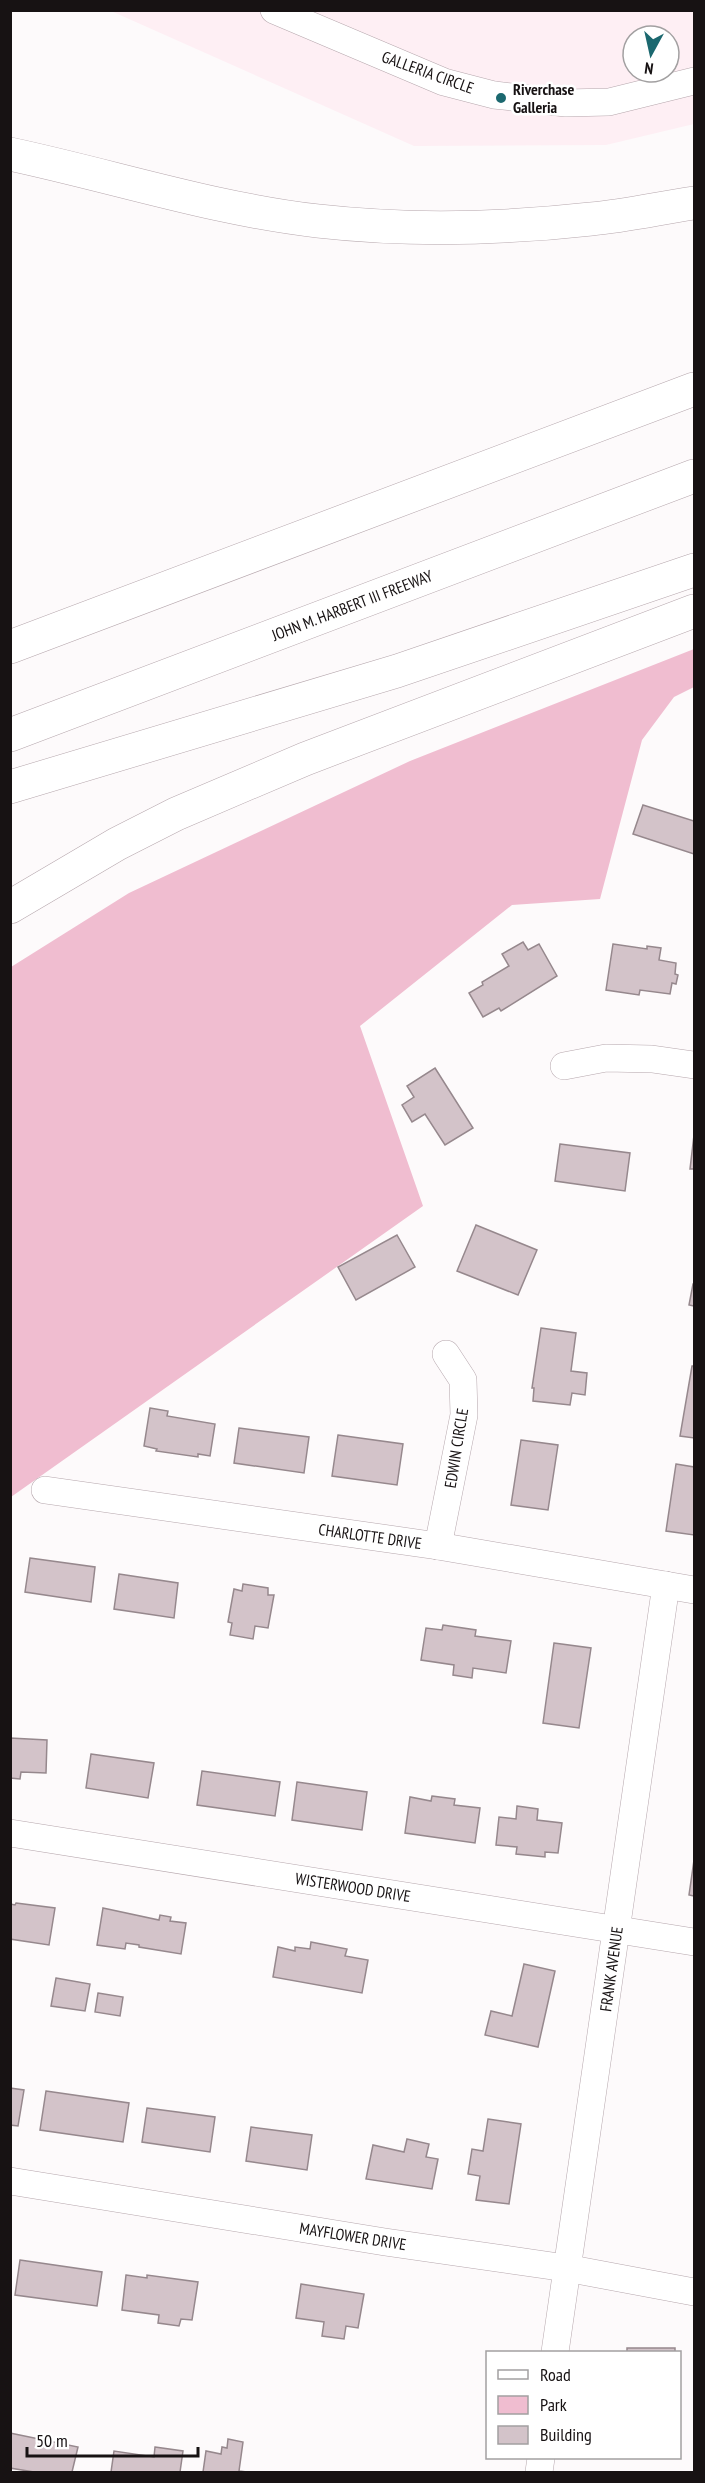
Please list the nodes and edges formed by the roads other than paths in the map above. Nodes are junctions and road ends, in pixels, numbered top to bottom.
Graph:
1 (274, 10) edge
2 (694, 81) edge
3 (10, 154) edge
4 (694, 203) edge
5 (694, 370) edge
6 (694, 389) edge
7 (694, 476) edge
8 (396, 501) junction
9 (694, 570) edge
10 (694, 611) edge
11 (10, 646) edge
12 (10, 735) edge
13 (10, 787) edge
14 (10, 908) edge
15 (694, 1065) edge
16 (564, 1066) dead end
17 (446, 1354) dead end
18 (45, 1490) dead end
19 (438, 1546) junction
20 (666, 1585) junction
21 (694, 1590) edge
22 (10, 1833) edge
23 (617, 1929) junction
24 (694, 1942) edge
25 (10, 2181) edge
26 (566, 2268) junction
27 (694, 2292) edge
28 (555, 2351) edge

1 - 2 street, GALLERIA CIRCLE
3 - 4 highway
5 - 8 highway
6 - 8 highway
7 - 12 highway, JOHN M. HARBERT III FREEWAY
8 - 11 highway
9 - 13 highway
10 - 14 highway
15 - 16 street
17 - 19 street, EDWIN CIRCLE
18 - 19 street, CHARLOTTE DRIVE
19 - 20 street, CHARLOTTE DRIVE
20 - 21 street, CHARLOTTE DRIVE
20 - 23 street, FRANK AVENUE
22 - 23 street, WISTERWOOD DRIVE
23 - 24 street, WISTERWOOD DRIVE
23 - 26 street, FRANK AVENUE
25 - 26 street, MAYFLOWER DRIVE
26 - 27 street, MAYFLOWER DRIVE
26 - 28 street, FRANK AVENUE

